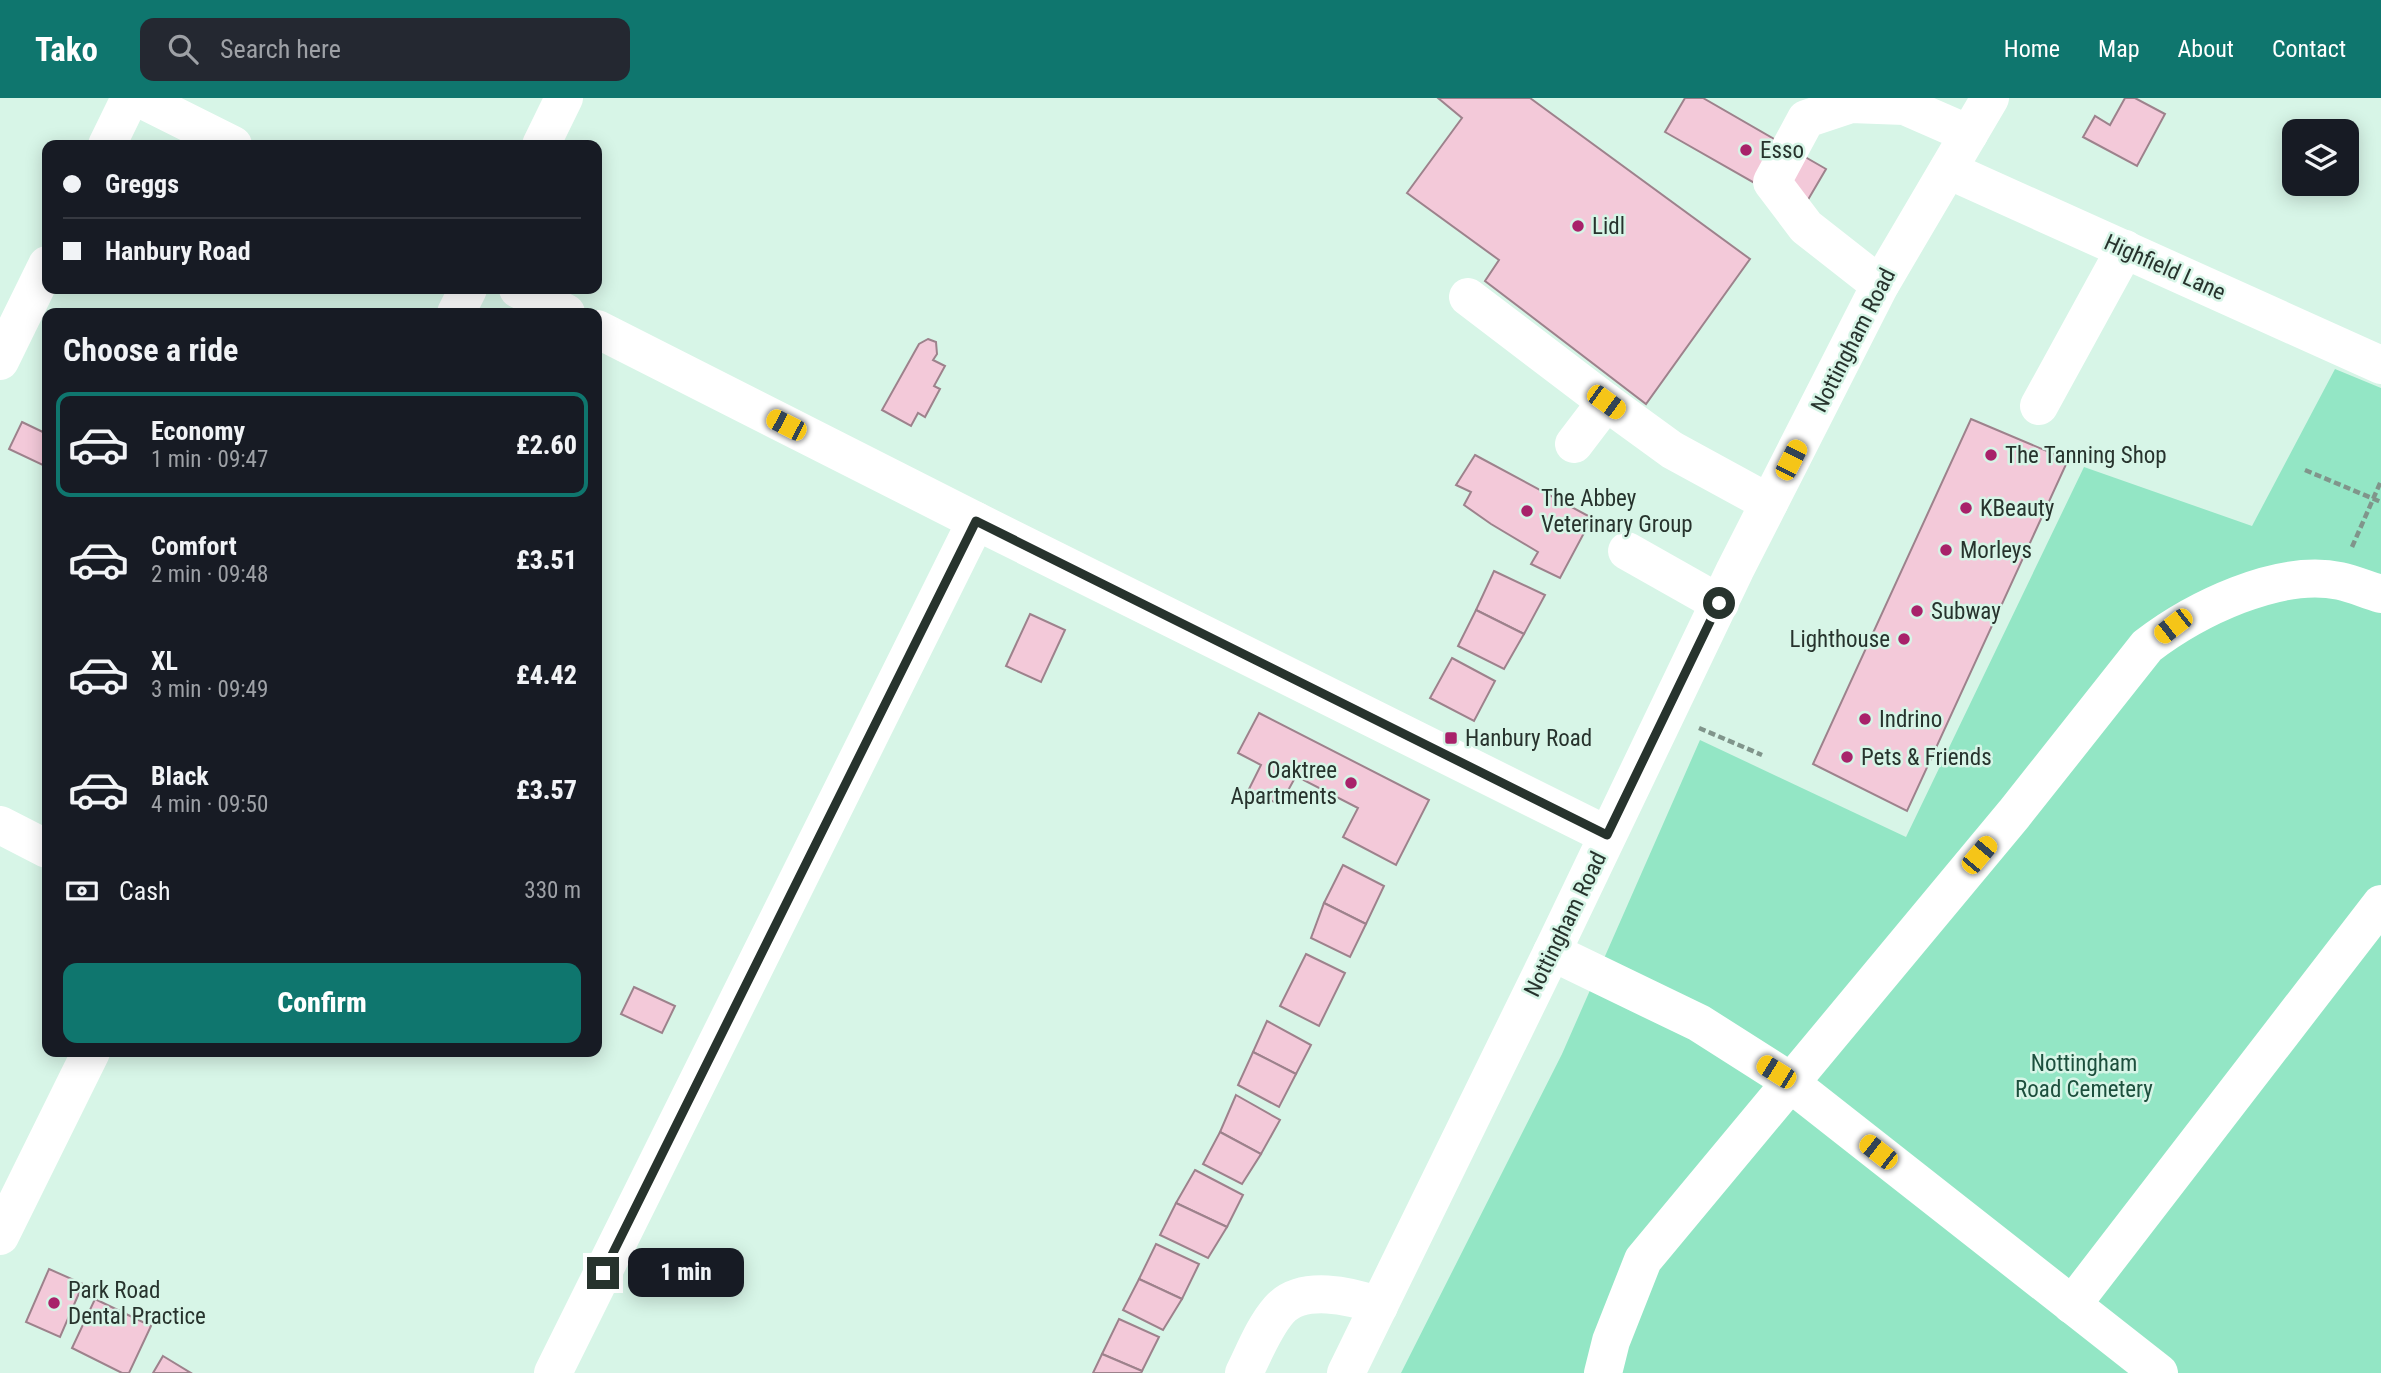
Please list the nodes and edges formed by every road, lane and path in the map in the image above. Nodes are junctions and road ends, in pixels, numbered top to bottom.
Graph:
1 (130, 98) edge
2 (139, 98) edge
3 (565, 98) edge
4 (1990, 98) edge
5 (1969, 134) junction
6 (109, 140) edge
7 (223, 140) edge
8 (544, 140) edge
9 (1948, 170) junction
10 (2125, 249) junction
11 (42, 275) edge
12 (1880, 285) junction
13 (528, 294) edge
14 (1468, 297) dead end
15 (556, 308) edge
16 (602, 332) edge
17 (0, 360) edge
18 (2381, 365) edge
19 (1606, 402) junction
20 (2039, 406) dead end
21 (1574, 444) dead end
22 (2305, 470) dead end
23 (2381, 481) edge
24 (2373, 499) junction
25 (2381, 502) edge
26 (1769, 503) junction
27 (976, 521) junction
28 (1627, 551) dead end
29 (2339, 581) junction
30 (2381, 594) edge
31 (1719, 603) junction
32 (1666, 713) junction
33 (1762, 755) dead end
34 (0, 825) edge
35 (1607, 835) junction
36 (42, 846) edge
37 (2381, 904) edge
38 (1552, 952) junction
39 (89, 1057) edge
40 (1791, 1084) junction
41 (0, 1236) edge
42 (2072, 1305) junction
43 (1379, 1306) junction
44 (553, 1373) edge
45 (1244, 1373) edge
46 (1346, 1373) edge
47 (1603, 1373) edge
48 (2159, 1373) edge

1 - 6 street
2 - 7 street
3 - 8 street
4 - 5 street, Nottingham Road
5 - 9 street, Nottingham Road
5 - 12 street
9 - 10 street, Highfield Lane
9 - 12 street, Nottingham Road
10 - 18 street, Highfield Lane
10 - 20 street
11 - 17 street
12 - 26 street, Nottingham Road
13 - 15 street
14 - 19 street
16 - 27 street
19 - 21 street
19 - 26 street
22 - 24 path
23 - 24 path
24 - 25 path
24 - 29 path
26 - 31 street, Nottingham Road
27 - 35 street
27 - 44 street
28 - 31 street
29 - 30 street
29 - 40 street
31 - 32 street, Nottingham Road
32 - 33 path
32 - 35 street, Nottingham Road
34 - 36 street
35 - 38 street, Nottingham Road
37 - 42 street
38 - 40 street
38 - 43 street, Nottingham Road
39 - 41 street
40 - 42 street
40 - 47 street
42 - 48 street
43 - 45 street
43 - 46 street, Nottingham Road

